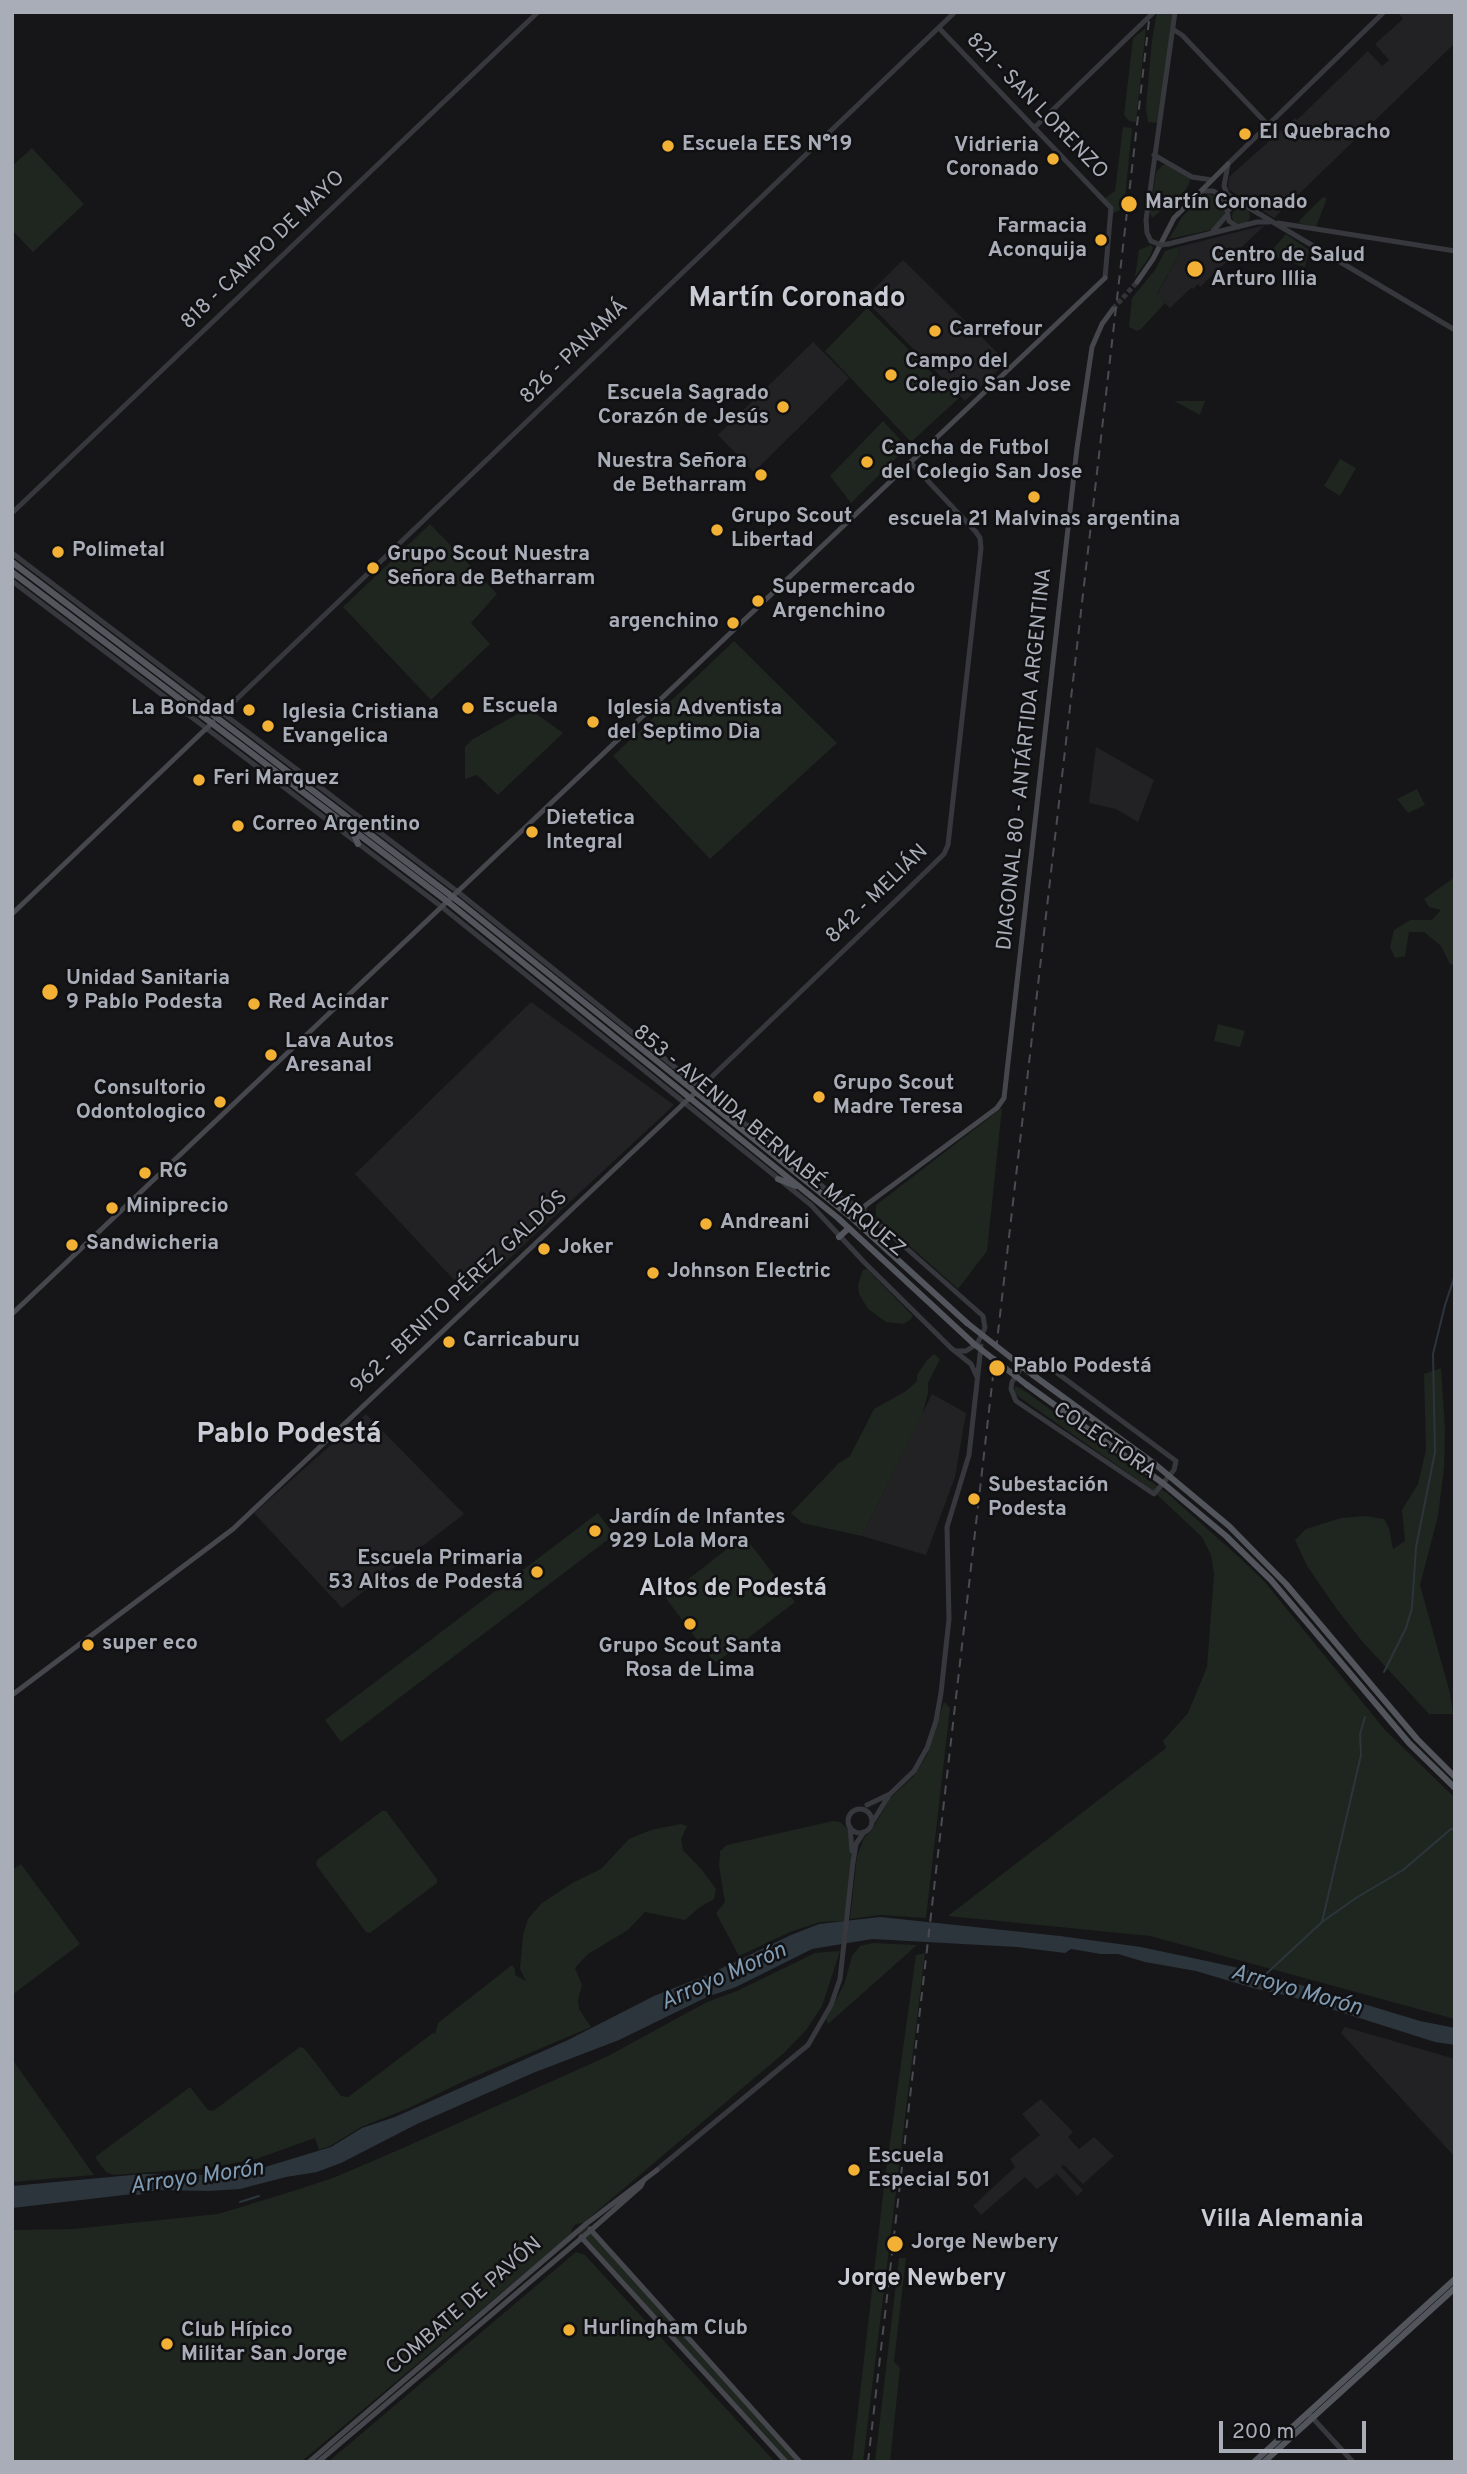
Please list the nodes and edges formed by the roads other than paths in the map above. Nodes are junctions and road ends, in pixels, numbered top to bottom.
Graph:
1 (538, 12) edge
2 (955, 12) edge
3 (1154, 12) edge
4 (1175, 12) edge
5 (1384, 12) edge
6 (939, 28) junction
7 (1174, 30) junction
8 (1268, 125) junction
9 (1034, 128) junction
10 (1154, 155) junction
11 (1166, 162) junction
12 (1228, 164) junction
13 (1152, 172) junction
14 (1192, 177) junction
15 (1212, 180) junction
16 (1199, 192) junction
17 (1242, 204) junction
18 (1251, 209) junction
19 (1227, 213) junction
20 (1273, 222) junction
21 (1248, 225) junction
22 (1239, 227) junction
23 (1206, 235) junction
24 (1455, 251) edge
25 (1105, 278) joint
26 (1137, 282) tunnel mouth
27 (1112, 309) tunnel mouth
28 (1455, 330) edge
29 (911, 462) junction
30 (12, 513) edge
31 (12, 553) edge
32 (12, 562) edge
33 (12, 572) edge
34 (12, 580) edge
35 (220, 714) junction
36 (209, 725) junction
37 (353, 830) junction
38 (358, 844) junction
39 (450, 900) junction
40 (12, 914) edge
41 (544, 961) junction
42 (548, 974) junction
43 (693, 1095) junction
44 (750, 1126) junction
45 (754, 1140) junction
46 (778, 1179) junction
47 (802, 1188) junction
48 (862, 1209) junction
49 (853, 1219) junction
50 (849, 1228) junction
51 (839, 1237) junction
52 (12, 1314) edge
53 (982, 1336) junction
54 (955, 1351) junction
55 (977, 1377) junction
56 (1170, 1476) junction
57 (1164, 1484) junction
58 (12, 1695) edge
59 (1432, 1755) junction
60 (1425, 1761) junction
61 (1455, 1777) edge
62 (1455, 1788) edge
63 (890, 1794) junction
64 (867, 1805) dead end
65 (872, 1824) junction
66 (850, 1827) junction
67 (864, 1832) junction
68 (853, 1862) junction
69 (657, 2170) joint
70 (644, 2180) junction
71 (586, 2224) junction
72 (591, 2230) junction
73 (579, 2235) junction
74 (1455, 2279) edge
75 (1455, 2288) edge
76 (1310, 2415) junction
77 (309, 2462) edge
78 (318, 2462) edge
79 (786, 2462) edge
80 (800, 2462) edge
81 (1254, 2462) edge
82 (1264, 2462) edge
83 (1353, 2462) edge

1 - 30 street, 818 - CAMPO DE MAYO
2 - 6 street, 826 - PANAMÁ
3 - 9 street
4 - 7 street
5 - 8 street
6 - 9 street, 821 - SAN LORENZO
6 - 35 street, 826 - PANAMÁ
7 - 8 street
7 - 10 street
8 - 12 street
9 - 25 street, 821 - SAN LORENZO
10 - 11 street
10 - 13 street
11 - 13 street
11 - 14 street
12 - 15 main road
12 - 17 street
13 - 23 street, bridge
14 - 15 street
14 - 16 street
15 - 16 main road
16 - 19 street
16 - 26 main road
17 - 18 street
17 - 19 street
18 - 20 street
18 - 21 street
19 - 22 street
19 - 23 street
20 - 21 street
20 - 24 street
20 - 28 street
21 - 22 street
22 - 23 street
25 - 29 main road
27 - 48 main road, DIAGONAL 80 - ANTÁRTIDA ARGENTINA
29 - 39 main road
29 - 43 street, 842 - MELIÁN
31 - 35 street, 853 - AVENIDA BERNABÉ MÁRQUEZ
32 - 35 main road, 853 - AVENIDA BERNABÉ MÁRQUEZ
33 - 36 main road, 853 - AVENIDA BERNABÉ MÁRQUEZ
34 - 36 street, 853 - AVENIDA BERNABÉ MÁRQUEZ
35 - 36 main road
35 - 39 main road, 853 - AVENIDA BERNABÉ MÁRQUEZ
36 - 37 main road, 853 - AVENIDA BERNABÉ MÁRQUEZ
36 - 38 street, 853 - AVENIDA BERNABÉ MÁRQUEZ
36 - 40 main road
37 - 38 main road
37 - 39 main road, 853 - AVENIDA BERNABÉ MÁRQUEZ
38 - 39 street, 853 - AVENIDA BERNABÉ MÁRQUEZ
39 - 41 street, 853 - AVENIDA BERNABÉ MÁRQUEZ
39 - 42 main road, 853 - AVENIDA BERNABÉ MÁRQUEZ
39 - 43 main road, 853 - AVENIDA BERNABÉ MÁRQUEZ
39 - 52 main road
41 - 42 main road
41 - 43 street, 853 - AVENIDA BERNABÉ MÁRQUEZ
42 - 43 main road, 853 - AVENIDA BERNABÉ MÁRQUEZ
43 - 44 street, 853 - AVENIDA BERNABÉ MÁRQUEZ
43 - 45 main road, 853 - AVENIDA BERNABÉ MÁRQUEZ
43 - 46 street, 853 - AVENIDA BERNABÉ MÁRQUEZ
43 - 47 main road, 853 - AVENIDA BERNABÉ MÁRQUEZ
43 - 58 main road, 962 - BENITO PÉREZ GALDÓS
44 - 45 main road
44 - 48 street, 853 - AVENIDA BERNABÉ MÁRQUEZ
45 - 49 main road, 853 - AVENIDA BERNABÉ MÁRQUEZ
46 - 47 main road
46 - 51 street, 853 - AVENIDA BERNABÉ MÁRQUEZ
47 - 50 main road, 853 - AVENIDA BERNABÉ MÁRQUEZ
48 - 49 main road
48 - 53 street, 853 - AVENIDA BERNABÉ MÁRQUEZ
49 - 56 main road, 853 - AVENIDA BERNABÉ MÁRQUEZ, bridge
50 - 51 main road
50 - 57 main road, 853 - AVENIDA BERNABÉ MÁRQUEZ, bridge
51 - 54 street, 853 - AVENIDA BERNABÉ MÁRQUEZ
53 - 54 street
53 - 55 street
54 - 55 street, 853 - AVENIDA BERNABÉ MÁRQUEZ
55 - 63 street
56 - 57 street, COLECTORA
56 - 57 street, COLECTORA
56 - 59 main road, 853 - AVENIDA BERNABÉ MÁRQUEZ
57 - 60 main road, 853 - AVENIDA BERNABÉ MÁRQUEZ
59 - 60 main road
59 - 61 main road, 853 - AVENIDA BERNABÉ MÁRQUEZ
60 - 62 main road, 853 - AVENIDA BERNABÉ MÁRQUEZ
63 - 64 street
63 - 65 street
65 - 66 street
65 - 67 street
66 - 67 street
66 - 68 street
67 - 68 street
68 - 69 street, COMBATE DE PAVÓN
69 - 70 main road, COMBATE DE PAVÓN
70 - 71 main road, COMBATE DE PAVÓN
70 - 72 main road, COMBATE DE PAVÓN
71 - 72 main road
71 - 73 main road, COMBATE DE PAVÓN
72 - 73 main road, COMBATE DE PAVÓN
72 - 80 main road
73 - 77 main road, COMBATE DE PAVÓN
73 - 78 main road, COMBATE DE PAVÓN
73 - 79 main road
74 - 76 main road
75 - 76 main road
76 - 81 main road
76 - 82 main road
76 - 83 street

